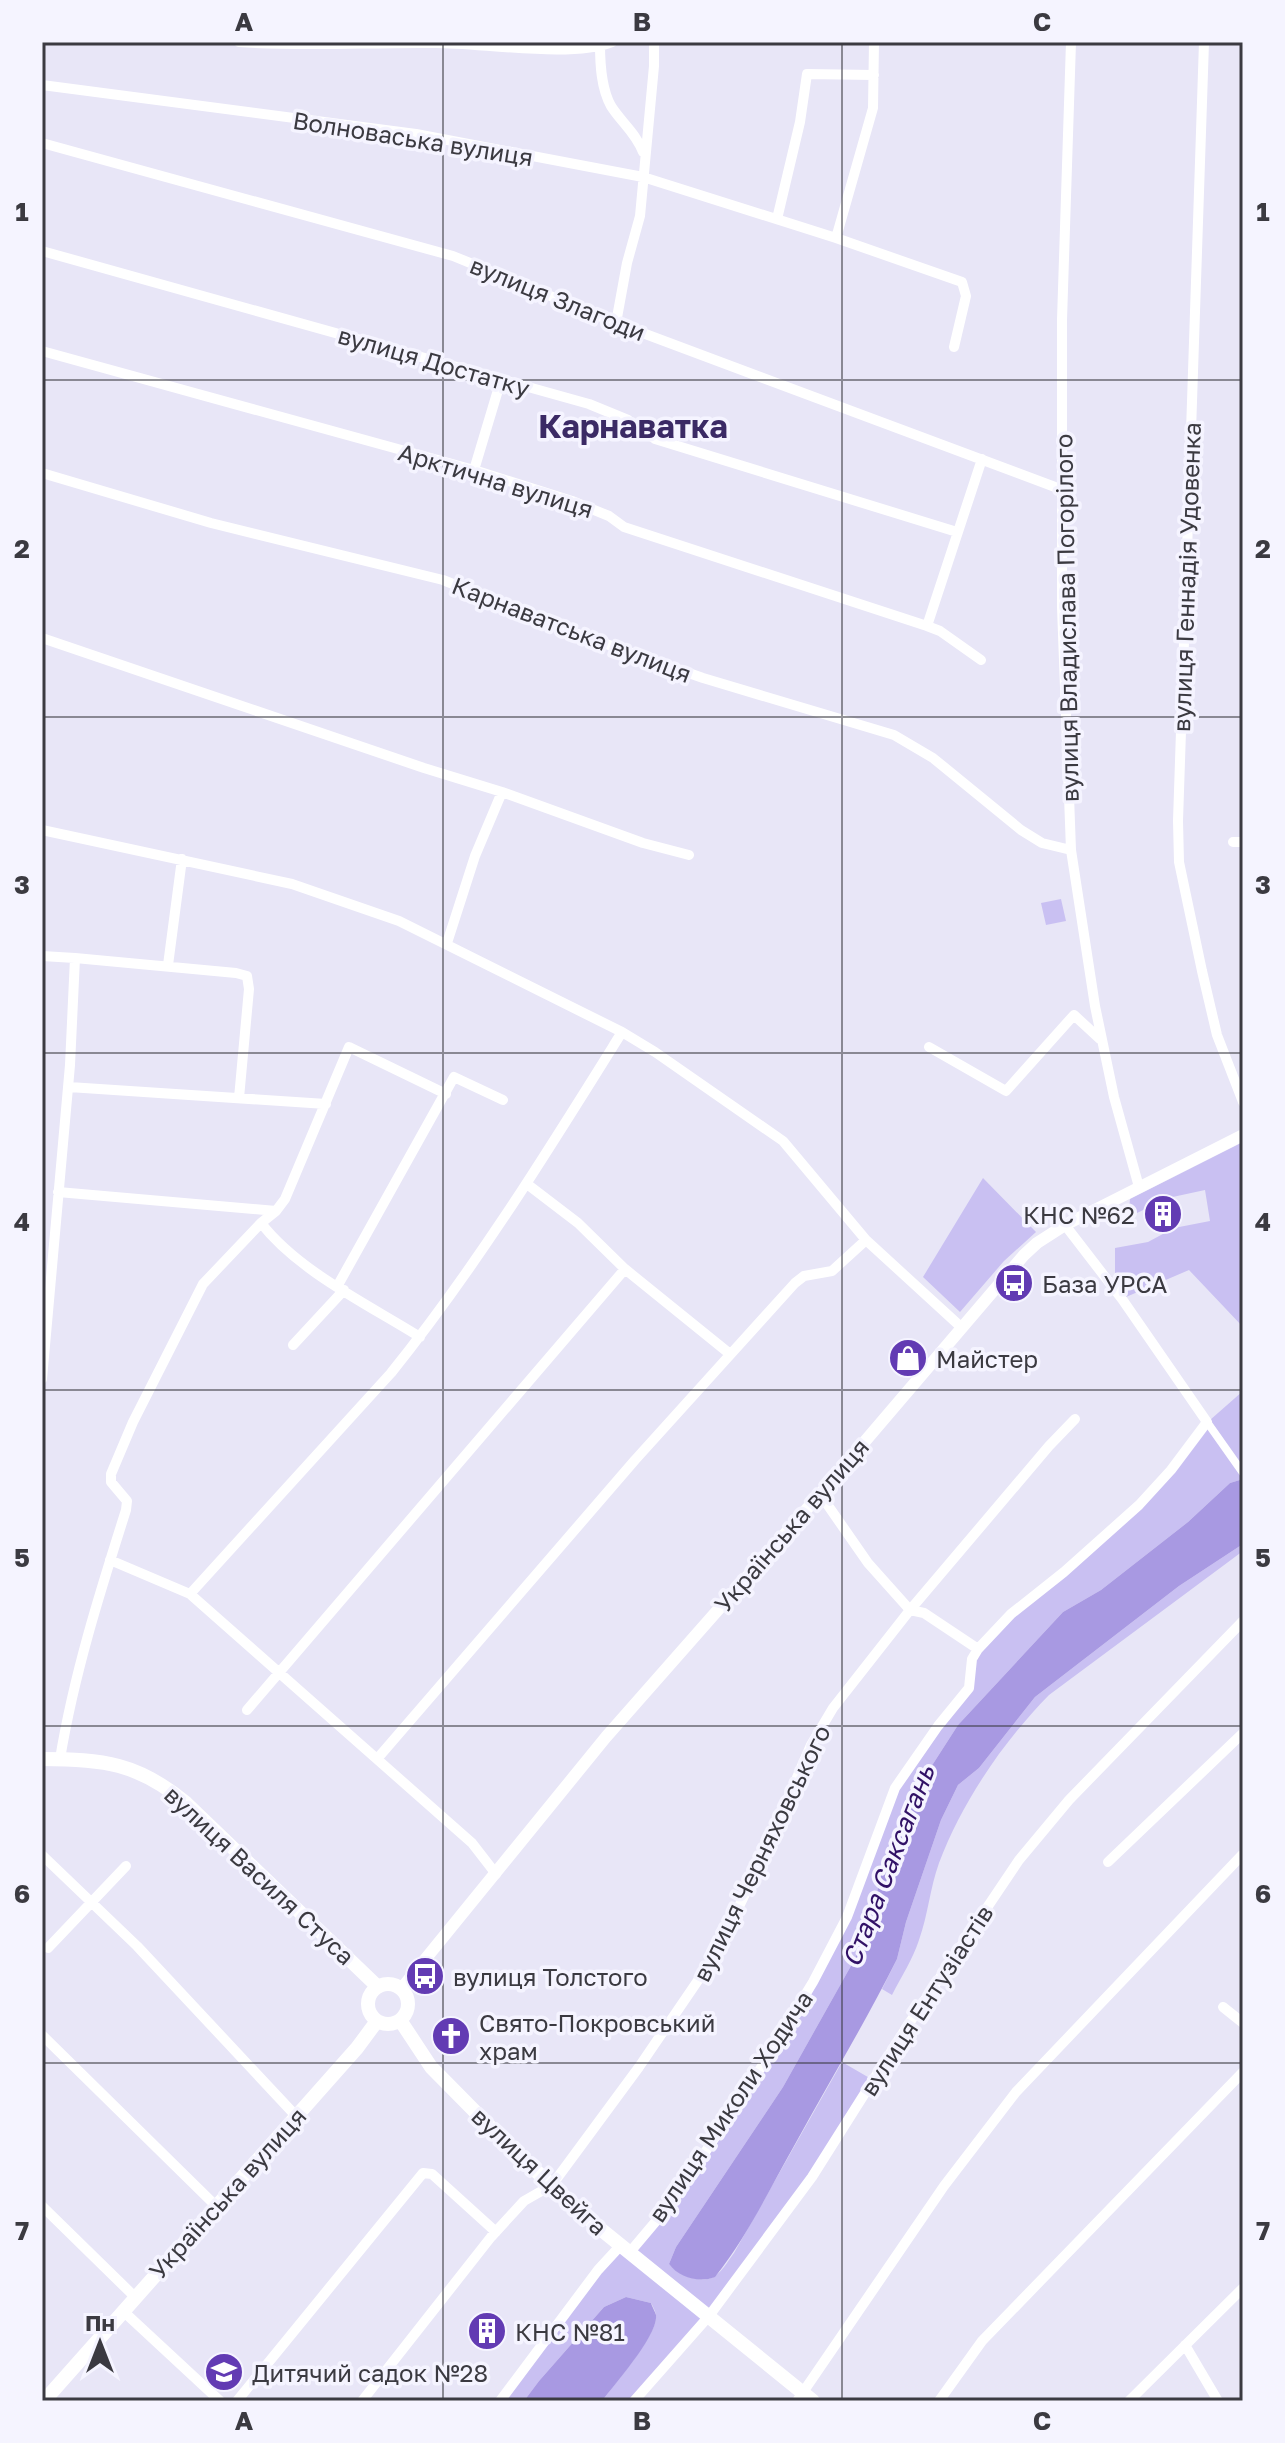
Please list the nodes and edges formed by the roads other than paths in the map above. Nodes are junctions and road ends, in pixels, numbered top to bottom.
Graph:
1 (239, 42) edge
2 (612, 42) edge
3 (654, 42) edge
4 (874, 42) edge
5 (1071, 42) edge
6 (1204, 42) edge
7 (600, 45) edge
8 (874, 75) junction
9 (42, 85) edge
10 (42, 143) edge
11 (645, 160) junction
12 (643, 177) junction
13 (777, 219) junction
14 (836, 238) junction
15 (42, 251) edge
16 (616, 323) junction
17 (954, 347) dead end
18 (42, 351) edge
19 (501, 380) junction
20 (982, 459) junction
21 (474, 470) junction
22 (42, 473) edge
23 (1063, 490) junction
24 (957, 532) junction
25 (927, 626) junction
26 (42, 638) edge
27 (981, 660) dead end
28 (502, 792) junction
29 (42, 830) edge
30 (1071, 850) junction
31 (689, 855) dead end
32 (182, 859) junction
33 (447, 943) junction
34 (42, 956) edge
35 (75, 958) junction
36 (168, 965) junction
37 (622, 1032) junction
38 (1102, 1040) junction
39 (929, 1047) dead end
40 (69, 1087) junction
41 (446, 1094) junction
42 (239, 1098) junction
43 (503, 1100) dead end
44 (1243, 1102) edge
45 (326, 1104) junction
46 (1243, 1135) edge
47 (527, 1184) junction
48 (1139, 1187) junction
49 (58, 1192) junction
50 (276, 1211) junction
51 (261, 1223) junction
52 (1065, 1225) junction
53 (866, 1240) junction
54 (625, 1269) junction
55 (341, 1287) junction
56 (961, 1327) junction
57 (420, 1337) junction
58 (293, 1345) dead end
59 (730, 1354) junction
60 (42, 1379) edge
61 (1075, 1419) dead end
62 (1207, 1422) junction
63 (1243, 1473) edge
64 (820, 1494) junction
65 (110, 1560) junction
66 (190, 1594) junction
67 (910, 1610) junction
68 (1243, 1621) edge
69 (978, 1649) junction
70 (279, 1672) junction
71 (247, 1710) dead end
72 (1243, 1733) edge
73 (42, 1759) edge
74 (60, 1759) junction
75 (377, 1759) junction
76 (1243, 1854) edge
77 (42, 1855) edge
78 (1108, 1862) dead end
79 (126, 1866) dead end
80 (496, 1874) junction
81 (92, 1903) junction
82 (48, 1948) dead end
83 (378, 1987) junction
84 (401, 1989) junction
85 (1223, 2007) dead end
86 (400, 2020) junction
87 (377, 2021) junction
88 (1243, 2023) edge
89 (42, 2035) edge
90 (1243, 2072) edge
91 (296, 2116) junction
92 (552, 2185) junction
93 (215, 2205) junction
94 (42, 2206) edge
95 (496, 2232) junction
96 (625, 2248) junction
97 (1243, 2288) edge
98 (135, 2297) junction
99 (123, 2311) junction
100 (709, 2316) junction
101 (1185, 2345) junction
102 (804, 2398) edge
103 (44, 2401) edge
104 (220, 2401) edge
105 (237, 2401) edge
106 (362, 2401) edge
107 (500, 2401) edge
108 (634, 2401) edge
109 (939, 2401) edge
110 (1129, 2401) edge
111 (1218, 2401) edge

1 - 7 street
2 - 7 street
3 - 11 street
4 - 8 street
5 - 23 street, вулиця Владислава Погорілого
6 - 44 street, вулиця Геннадія Удовенка
7 - 11 street
8 - 13 street
8 - 14 street
9 - 12 street, Волноваська вулиця
10 - 16 street, вулиця Злагоди
11 - 12 street
12 - 13 street, Волноваська вулиця
12 - 16 street
13 - 14 street, Волноваська вулиця
14 - 17 street, Волноваська вулиця
15 - 19 street, вулиця Достатку
16 - 20 street, вулиця Злагоди
18 - 21 street, Арктична вулиця
19 - 21 street
19 - 24 street, вулиця Достатку
20 - 23 street, вулиця Злагоди
20 - 24 street
21 - 25 street, Арктична вулиця
22 - 30 street, Карнаватська вулиця
23 - 30 street, вулиця Владислава Погорілого
24 - 25 street
25 - 27 street, Арктична вулиця
26 - 28 street
28 - 31 street
28 - 33 street
29 - 32 street
30 - 38 street, вулиця Владислава Погорілого
32 - 33 street
32 - 36 street
33 - 37 street
34 - 35 street
35 - 36 street
35 - 40 street
36 - 42 street
37 - 47 street
37 - 53 street
38 - 39 street
38 - 48 street, вулиця Владислава Погорілого
40 - 42 street
40 - 49 street
41 - 43 street
41 - 45 street
41 - 55 street
42 - 45 street
45 - 50 street
46 - 48 street, Українська вулиця
47 - 54 street
47 - 57 street
48 - 52 street, Українська вулиця
49 - 50 street
49 - 60 street
50 - 51 street
51 - 55 street
51 - 65 street
52 - 56 street, Українська вулиця
52 - 62 street
53 - 56 street
53 - 59 street
54 - 59 street
54 - 70 street
55 - 57 street
55 - 58 street
56 - 64 street, Українська вулиця
57 - 66 street
59 - 75 street
61 - 67 street, вулиця Черняховського
62 - 63 street
62 - 69 street
64 - 67 street
64 - 80 street, Українська вулиця
65 - 66 street
65 - 74 street
66 - 70 street
67 - 69 street
67 - 92 street, вулиця Черняховського
68 - 100 street, вулиця Ентузіастів
69 - 96 street, вулиця Миколи Ходича
70 - 71 street
70 - 75 street
72 - 78 street
73 - 74 main road, вулиця Василя Стуса
74 - 83 main road, вулиця Василя Стуса
75 - 80 street
76 - 102 street
77 - 81 street
79 - 81 street
80 - 84 street, Українська вулиця
81 - 82 street
81 - 91 street
83 - 84 main road
83 - 87 main road
84 - 86 main road
85 - 88 street
86 - 87 main road
86 - 92 main road, вулиця Цвейга
87 - 91 main road, Українська вулиця
89 - 93 street
90 - 109 street
91 - 93 main road, Українська вулиця
92 - 95 street, вулиця Черняховського
92 - 96 main road, вулиця Цвейга
93 - 98 main road, Українська вулиця
94 - 98 street
95 - 105 street
95 - 106 street, вулиця Черняховського
96 - 100 main road, вулиця Цвейга
96 - 107 street, вулиця Миколи Ходича
97 - 101 street
98 - 99 main road, Українська вулиця
99 - 103 main road, Українська вулиця
99 - 104 street
100 - 102 main road, вулиця Цвейга
100 - 108 street, вулиця Ентузіастів
101 - 110 street
101 - 111 street

